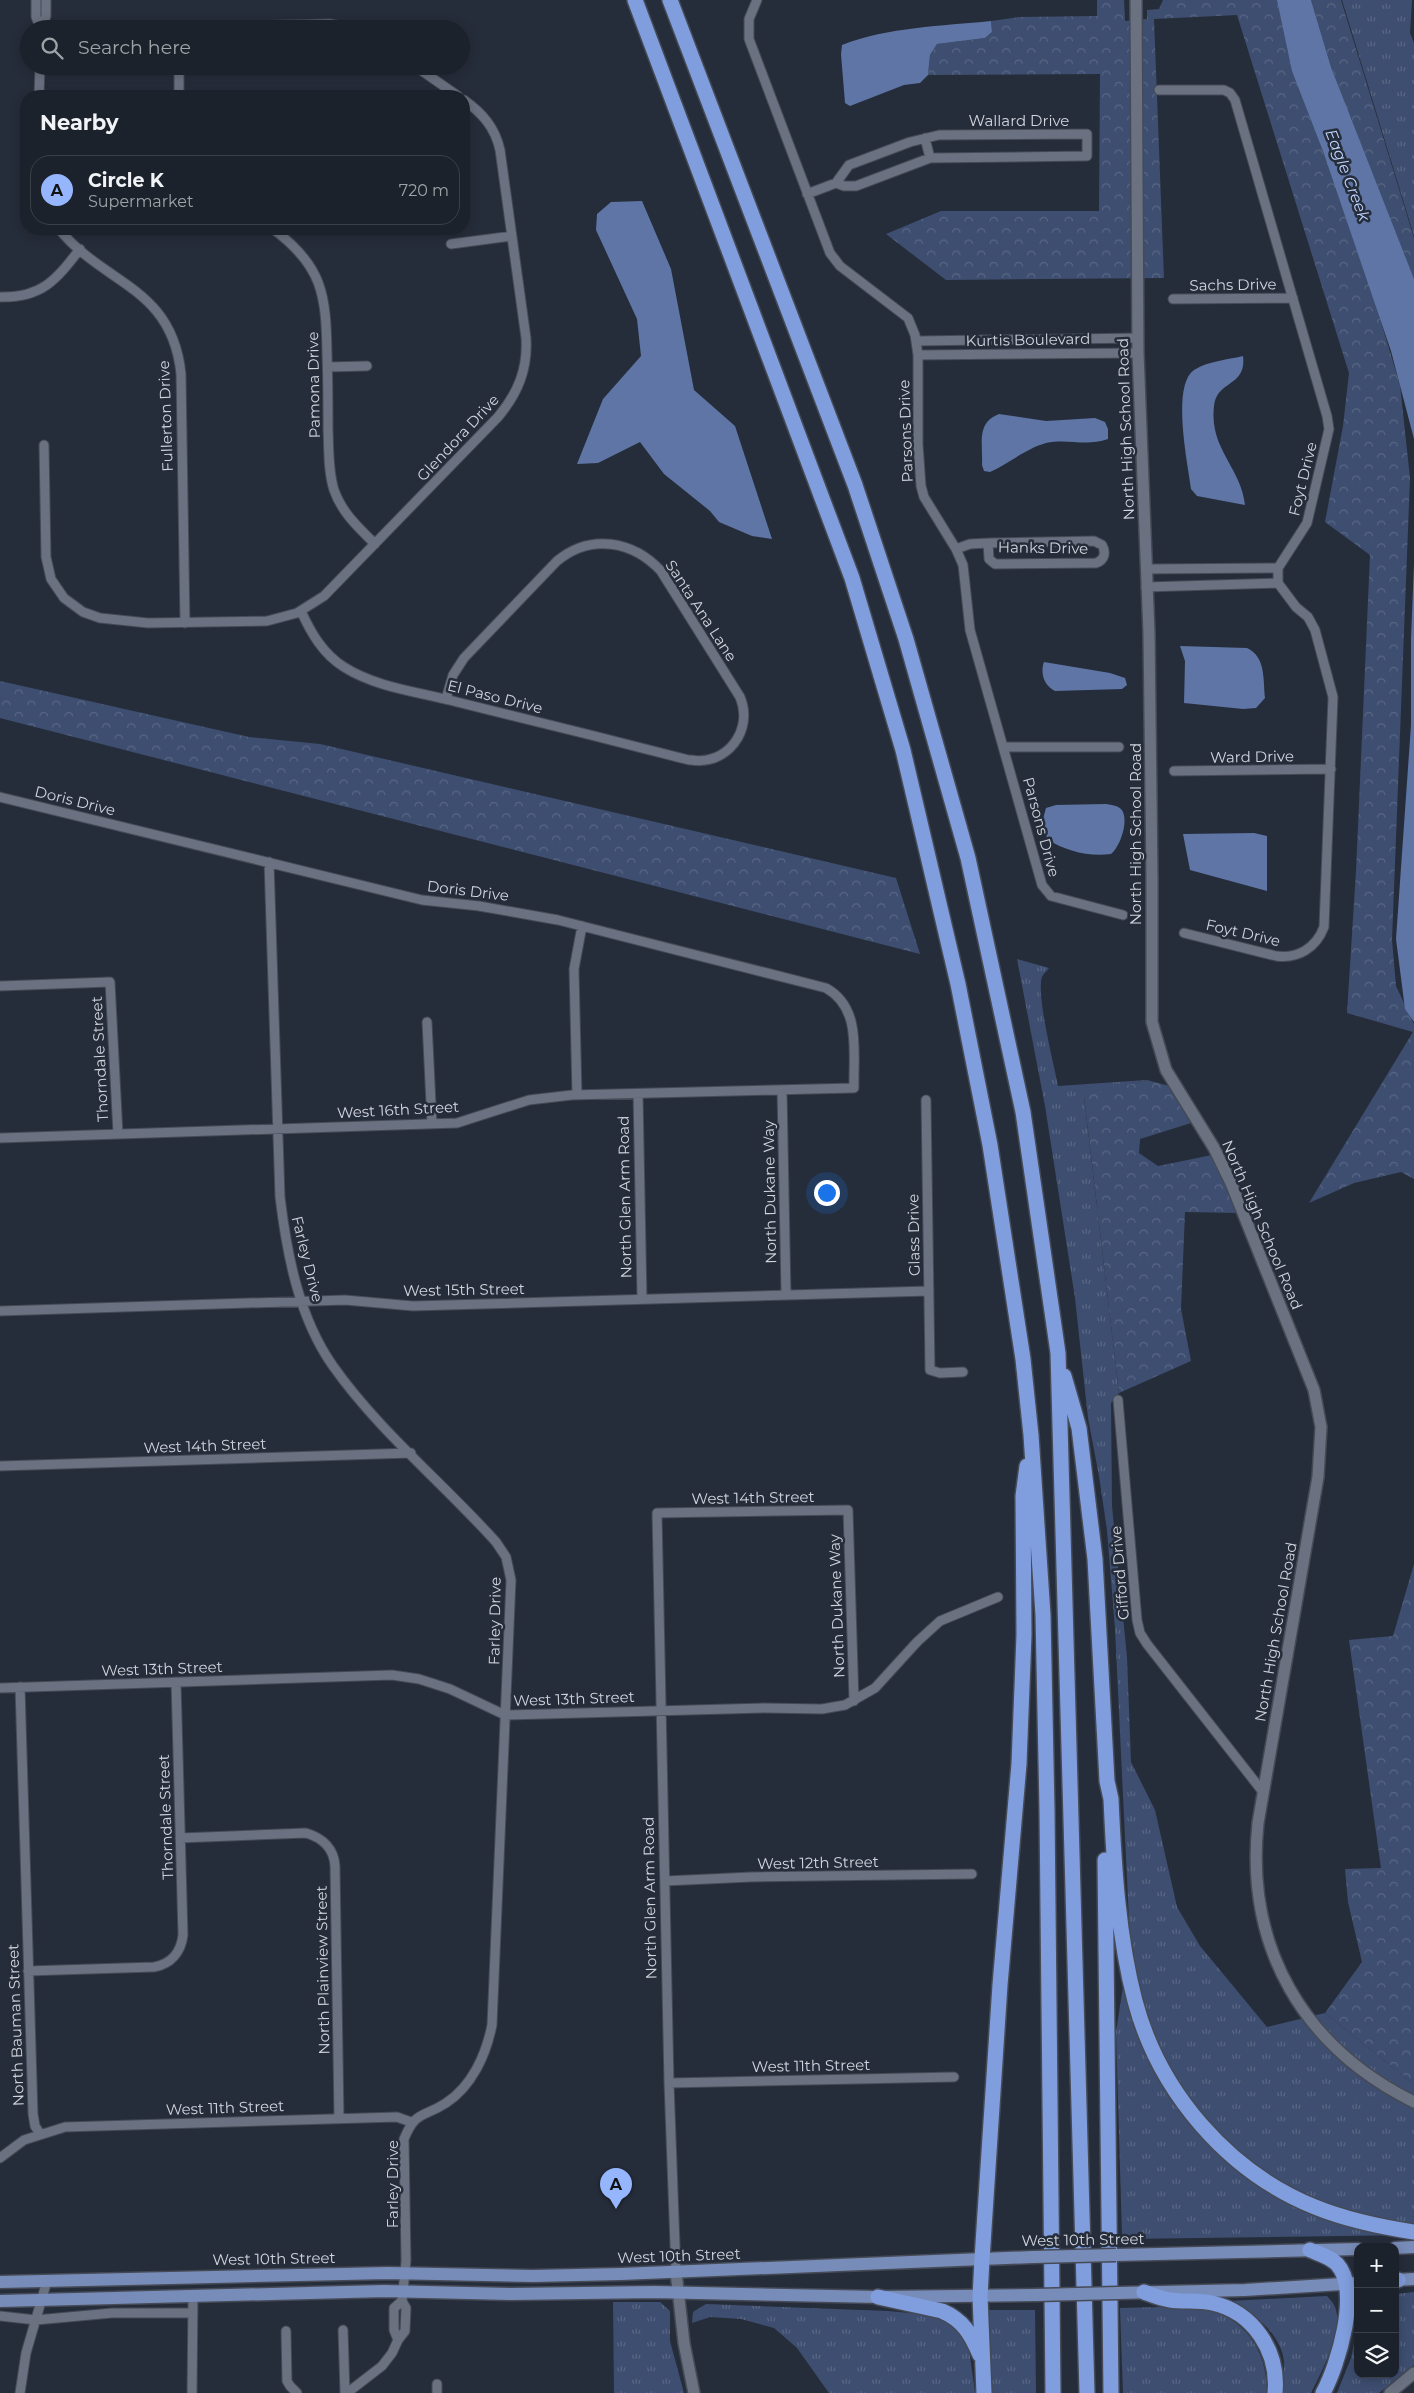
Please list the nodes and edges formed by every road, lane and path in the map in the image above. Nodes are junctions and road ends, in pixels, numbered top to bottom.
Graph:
1 (36, 0) edge
2 (46, 0) edge
3 (635, 0) edge
4 (670, 0) edge
5 (757, 0) edge
6 (1136, 0) edge
7 (38, 20) edge
8 (45, 20) edge
9 (40, 75) edge
10 (179, 75) edge
11 (428, 75) edge
12 (39, 90) edge
13 (179, 90) edge
14 (449, 90) edge
15 (1159, 90) dead end
16 (470, 105) edge
17 (925, 138) junction
18 (930, 158) junction
19 (836, 183) junction
20 (807, 194) junction
21 (65, 235) edge
22 (282, 235) edge
23 (512, 236) junction
24 (451, 244) dead end
25 (80, 250) junction
26 (0, 297) edge
27 (1292, 298) junction
28 (1173, 299) dead end
29 (1138, 338) junction
30 (1061, 339) junction
31 (986, 340) junction
32 (916, 341) junction
33 (1061, 353) junction
34 (1138, 353) junction
35 (986, 354) junction
36 (918, 355) junction
37 (367, 366) dead end
38 (328, 367) junction
39 (44, 445) dead end
40 (988, 543) junction
41 (375, 544) junction
42 (956, 549) junction
43 (1278, 568) junction
44 (1146, 569) junction
45 (1278, 583) junction
46 (1146, 588) junction
47 (301, 611) junction
48 (185, 623) junction
49 (446, 699) junction
50 (1118, 747) dead end
51 (1005, 748) junction
52 (711, 760) joint
53 (1331, 769) junction
54 (1174, 772) dead end
55 (0, 797) edge
56 (269, 862) junction
57 (1123, 915) dead end
58 (582, 926) junction
59 (1184, 933) dead end
60 (0, 986) edge
61 (427, 1022) dead end
62 (854, 1088) joint
63 (782, 1090) junction
64 (638, 1094) junction
65 (577, 1095) junction
66 (926, 1100) dead end
67 (432, 1124) junction
68 (277, 1129) junction
69 (118, 1134) junction
70 (0, 1138) edge
71 (929, 1290) junction
72 (786, 1294) junction
73 (642, 1299) junction
74 (302, 1302) junction
75 (0, 1311) edge
76 (1058, 1353) junction
77 (962, 1372) dead end
78 (1118, 1400) dead end
79 (1031, 1435) junction
80 (411, 1453) junction
81 (0, 1466) edge
82 (848, 1510) joint
83 (657, 1513) joint
84 (998, 1597) dead end
85 (176, 1682) junction
86 (20, 1687) junction
87 (0, 1688) edge
88 (854, 1701) junction
89 (661, 1710) junction
90 (505, 1715) junction
91 (1107, 1781) junction
92 (1264, 1792) junction
93 (180, 1838) junction
94 (972, 1874) dead end
95 (665, 1881) junction
96 (28, 1971) junction
97 (954, 2077) dead end
98 (669, 2083) junction
99 (1414, 2102) edge
100 (339, 2118) junction
101 (411, 2122) junction
102 (40, 2134) junction
103 (0, 2158) edge
104 (1414, 2232) edge
105 (1414, 2247) edge
106 (1399, 2248) edge
107 (1354, 2249) edge
108 (1310, 2250) junction
109 (982, 2259) junction
110 (406, 2273) junction
111 (1414, 2279) edge
112 (1399, 2280) edge
113 (47, 2281) junction
114 (0, 2282) edge
115 (677, 2282) junction
116 (1352, 2283) edge
117 (1144, 2292) junction
118 (193, 2296) junction
119 (403, 2296) junction
120 (878, 2297) junction
121 (980, 2297) junction
122 (41, 2300) junction
123 (0, 2301) edge
124 (193, 2313) junction
125 (1354, 2313) edge
126 (0, 2316) edge
127 (36, 2320) junction
128 (1345, 2329) junction
129 (286, 2330) dead end
130 (343, 2330) dead end
131 (983, 2361) junction
132 (1414, 2373) edge
133 (20, 2393) edge
134 (192, 2393) edge
135 (297, 2393) edge
136 (346, 2393) edge
137 (694, 2393) edge
138 (984, 2393) edge
139 (1053, 2393) edge
140 (1087, 2393) edge
141 (1111, 2393) edge
142 (1275, 2393) edge
143 (1323, 2393) edge
144 (1390, 2393) edge

1 - 7 street
2 - 8 street
3 - 79 highway
4 - 76 highway
5 - 20 street, Parsons Drive
6 - 29 street, North High School Road
9 - 12 street
10 - 13 street
11 - 14 street
15 - 27 street, Foyt Drive
16 - 23 street, Glendora Drive
17 - 18 street
17 - 18 street, Wallard Drive
17 - 19 street, Wallard Drive
18 - 19 street, Wallard Drive
19 - 20 street, Wallard Drive
20 - 32 street, Parsons Drive
21 - 25 street, Fullerton Drive
22 - 38 street, Pamona Drive
23 - 24 street
23 - 41 street, Glendora Drive
25 - 26 street
25 - 48 street, Fullerton Drive
27 - 28 street, Sachs Drive
27 - 43 street, Foyt Drive
29 - 30 street
29 - 34 street, North High School Road
30 - 31 street
30 - 33 street
31 - 32 street
31 - 35 street
32 - 36 street, Parsons Drive
33 - 34 street, Kurtis Boulevard
33 - 35 street, Kurtis Boulevard
34 - 44 street, North High School Road
35 - 36 street, Kurtis Boulevard
36 - 42 street, Parsons Drive
37 - 38 street
38 - 41 street, Pamona Drive
39 - 48 street, Glendora Drive
40 - 40 street, Hanks Drive
40 - 42 street, Hanks Drive
41 - 47 street, Glendora Drive
42 - 51 street, Parsons Drive
43 - 44 street
43 - 45 street
44 - 46 street, North High School Road
45 - 46 street
45 - 53 street, Foyt Drive
46 - 92 street, North High School Road
47 - 48 street, Glendora Drive
47 - 49 street, El Paso Drive
49 - 52 street, El Paso Drive
49 - 52 street, Santa Ana Lane
50 - 51 street
51 - 57 street, Parsons Drive
53 - 54 street, Ward Drive
53 - 59 street, Foyt Drive
55 - 56 street, Doris Drive
56 - 58 street, Doris Drive
56 - 68 street, Farley Drive
58 - 62 street, Doris Drive
58 - 65 street
60 - 69 street, Thorndale Street
61 - 67 street
62 - 63 street, West 16th Street
63 - 64 street, West 16th Street
63 - 72 street, North Dukane Way
64 - 65 street, West 16th Street
64 - 73 street, North Glen Arm Road
65 - 67 street, West 16th Street
66 - 71 street, Glass Drive
67 - 68 street, West 16th Street
68 - 69 street, West 16th Street
68 - 74 street, Farley Drive
69 - 70 street, West 16th Street
71 - 72 street, West 15th Street
71 - 77 street, Glass Drive
72 - 73 street, West 15th Street
73 - 74 street, West 15th Street
74 - 75 street, West 15th Street
74 - 80 street, Farley Drive
76 - 91 highway
76 - 140 highway
78 - 92 street, Gifford Drive
79 - 109 highway
79 - 139 highway
80 - 81 street, West 14th Street
80 - 90 street, Farley Drive
82 - 83 street, West 14th Street
82 - 88 street, North Dukane Way
83 - 89 street, North Glen Arm Road
84 - 88 street, West 13th Street
85 - 86 street, West 13th Street
85 - 90 street, West 13th Street
85 - 93 street, Thorndale Street
86 - 87 street, West 13th Street
86 - 96 street, North Bauman Street
88 - 89 street, West 13th Street
89 - 90 street, West 13th Street
89 - 95 street, North Glen Arm Road
90 - 101 street, Farley Drive
91 - 104 highway
91 - 141 highway
92 - 99 street, North High School Road
93 - 96 street, Thorndale Street
93 - 100 street, North Plainview Street
94 - 95 street, West 12th Street
95 - 98 street, North Glen Arm Road
96 - 102 street, North Bauman Street
97 - 98 street, West 11th Street
98 - 115 street, North Glen Arm Road
100 - 101 street, West 11th Street
100 - 102 street, West 11th Street
101 - 110 street, Farley Drive
102 - 103 street
105 - 106 main road
107 - 108 main road, West 10th Street
108 - 109 main road, West 10th Street, bridge
108 - 116 highway
109 - 115 main road, West 10th Street
109 - 121 highway
110 - 113 main road, West 10th Street
110 - 115 main road, West 10th Street
110 - 119 street, Farley Drive
111 - 112 main road
113 - 114 main road, West 10th Street
113 - 122 street
115 - 119 main road, West 10th Street
115 - 120 main road, West 10th Street
115 - 137 street
116 - 117 main road, West 10th Street
116 - 128 highway
117 - 121 main road, West 10th Street, bridge
117 - 142 highway
118 - 119 main road, West 10th Street
118 - 122 main road, West 10th Street
118 - 124 street
119 - 136 street, Farley Drive
120 - 121 main road, West 10th Street
120 - 131 highway
121 - 131 highway
122 - 123 main road, West 10th Street
122 - 127 street
124 - 127 street
124 - 134 street
125 - 128 highway
126 - 127 street
127 - 133 street
128 - 143 highway
129 - 135 street
130 - 136 street
131 - 138 highway
132 - 144 street

